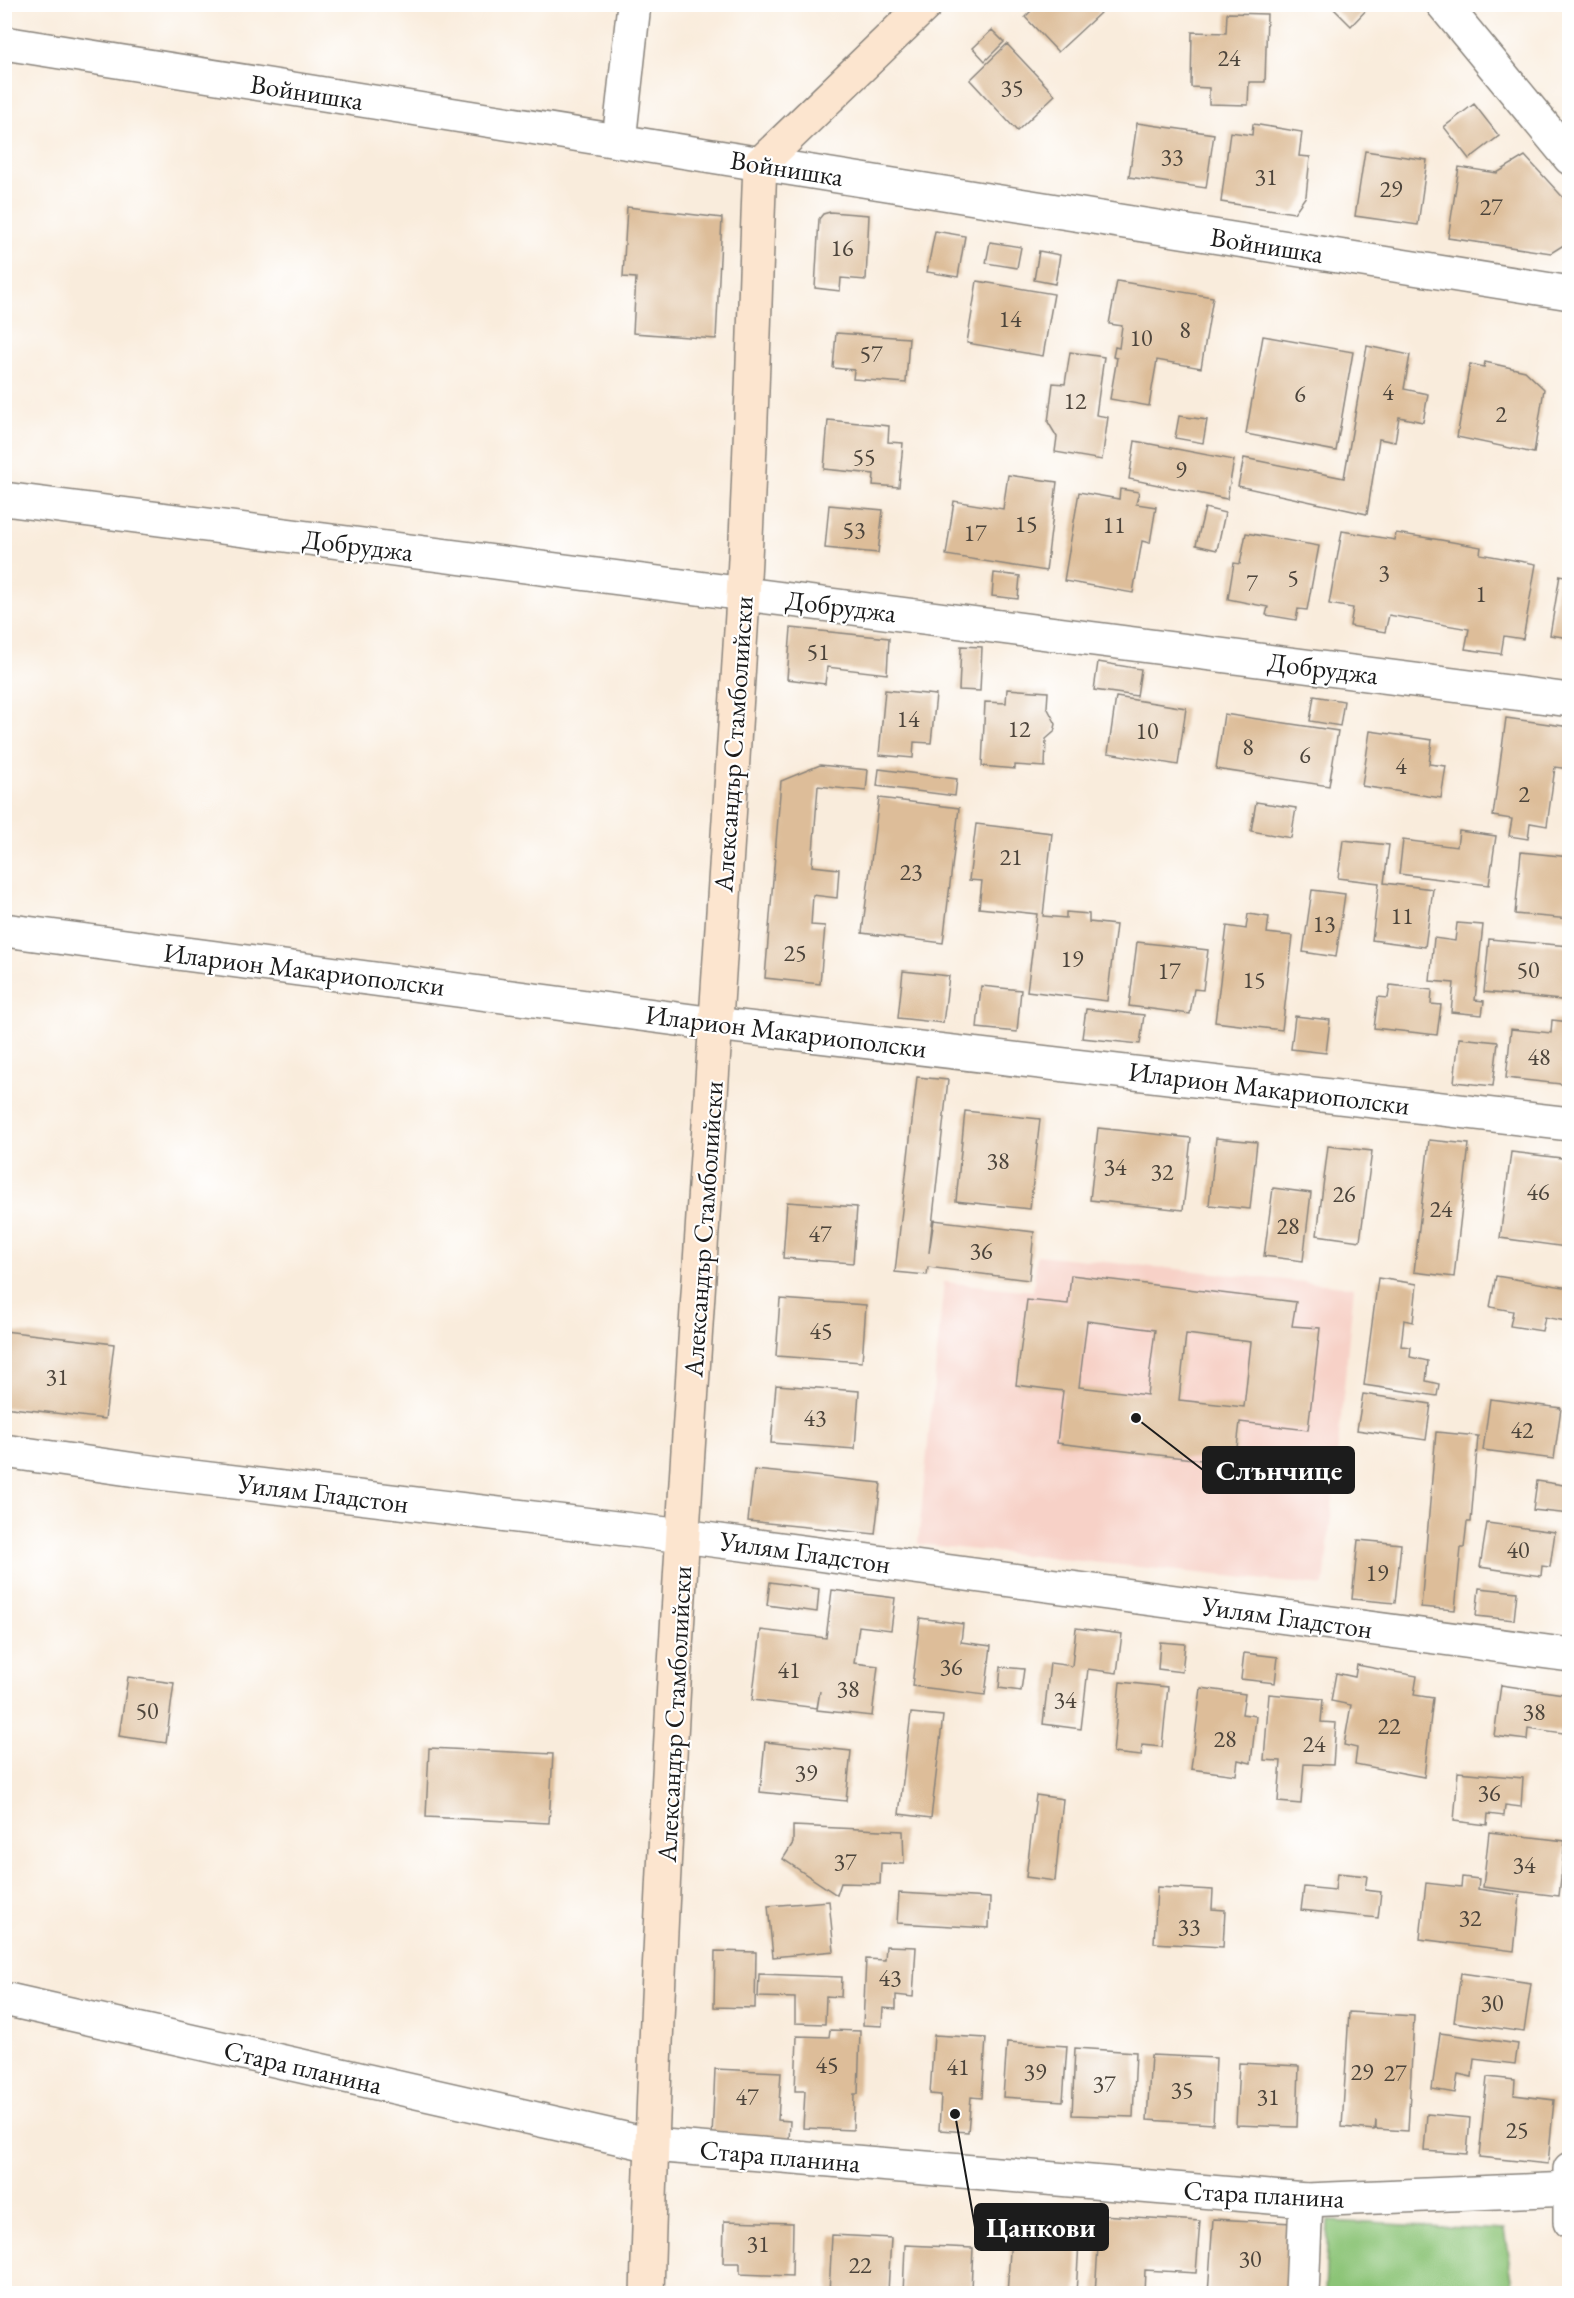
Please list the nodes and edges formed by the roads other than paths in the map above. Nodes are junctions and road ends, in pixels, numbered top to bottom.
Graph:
1 (634, 4) edge
2 (926, 4) edge
3 (1443, 4) edge
4 (4, 43) edge
5 (619, 141) junction
6 (1569, 158) edge
7 (760, 164) junction
8 (1569, 293) edge
9 (4, 499) edge
10 (743, 594) junction
11 (1569, 700) edge
12 (4, 930) edge
13 (715, 1024) junction
14 (1569, 1124) edge
15 (4, 1451) edge
16 (683, 1536) junction
17 (1569, 1655) edge
18 (4, 1999) edge
19 (651, 2145) junction
20 (1569, 2192) edge
21 (1306, 2200) junction
22 (647, 2294) edge
23 (1302, 2294) edge

1 - 5 street
2 - 7 main road
3 - 6 street
4 - 5 street, Войнишка
5 - 7 street, Войнишка
7 - 8 street, Войнишка
7 - 10 main road, Александър Стамболийски
9 - 10 street, Добруджа
10 - 11 street, Добруджа
10 - 13 main road, Александър Стамболийски
12 - 13 street, Иларион Макариополски
13 - 14 street, Иларион Макариополски
13 - 16 main road, Александър Стамболийски
15 - 16 street, Уилям Гладстон
16 - 17 street, Уилям Гладстон
16 - 19 main road, Александър Стамболийски
18 - 19 street, Стара планина
19 - 21 street, Стара планина
19 - 22 main road, Александър Стамболийски
20 - 21 street, Стара планина
21 - 23 street

